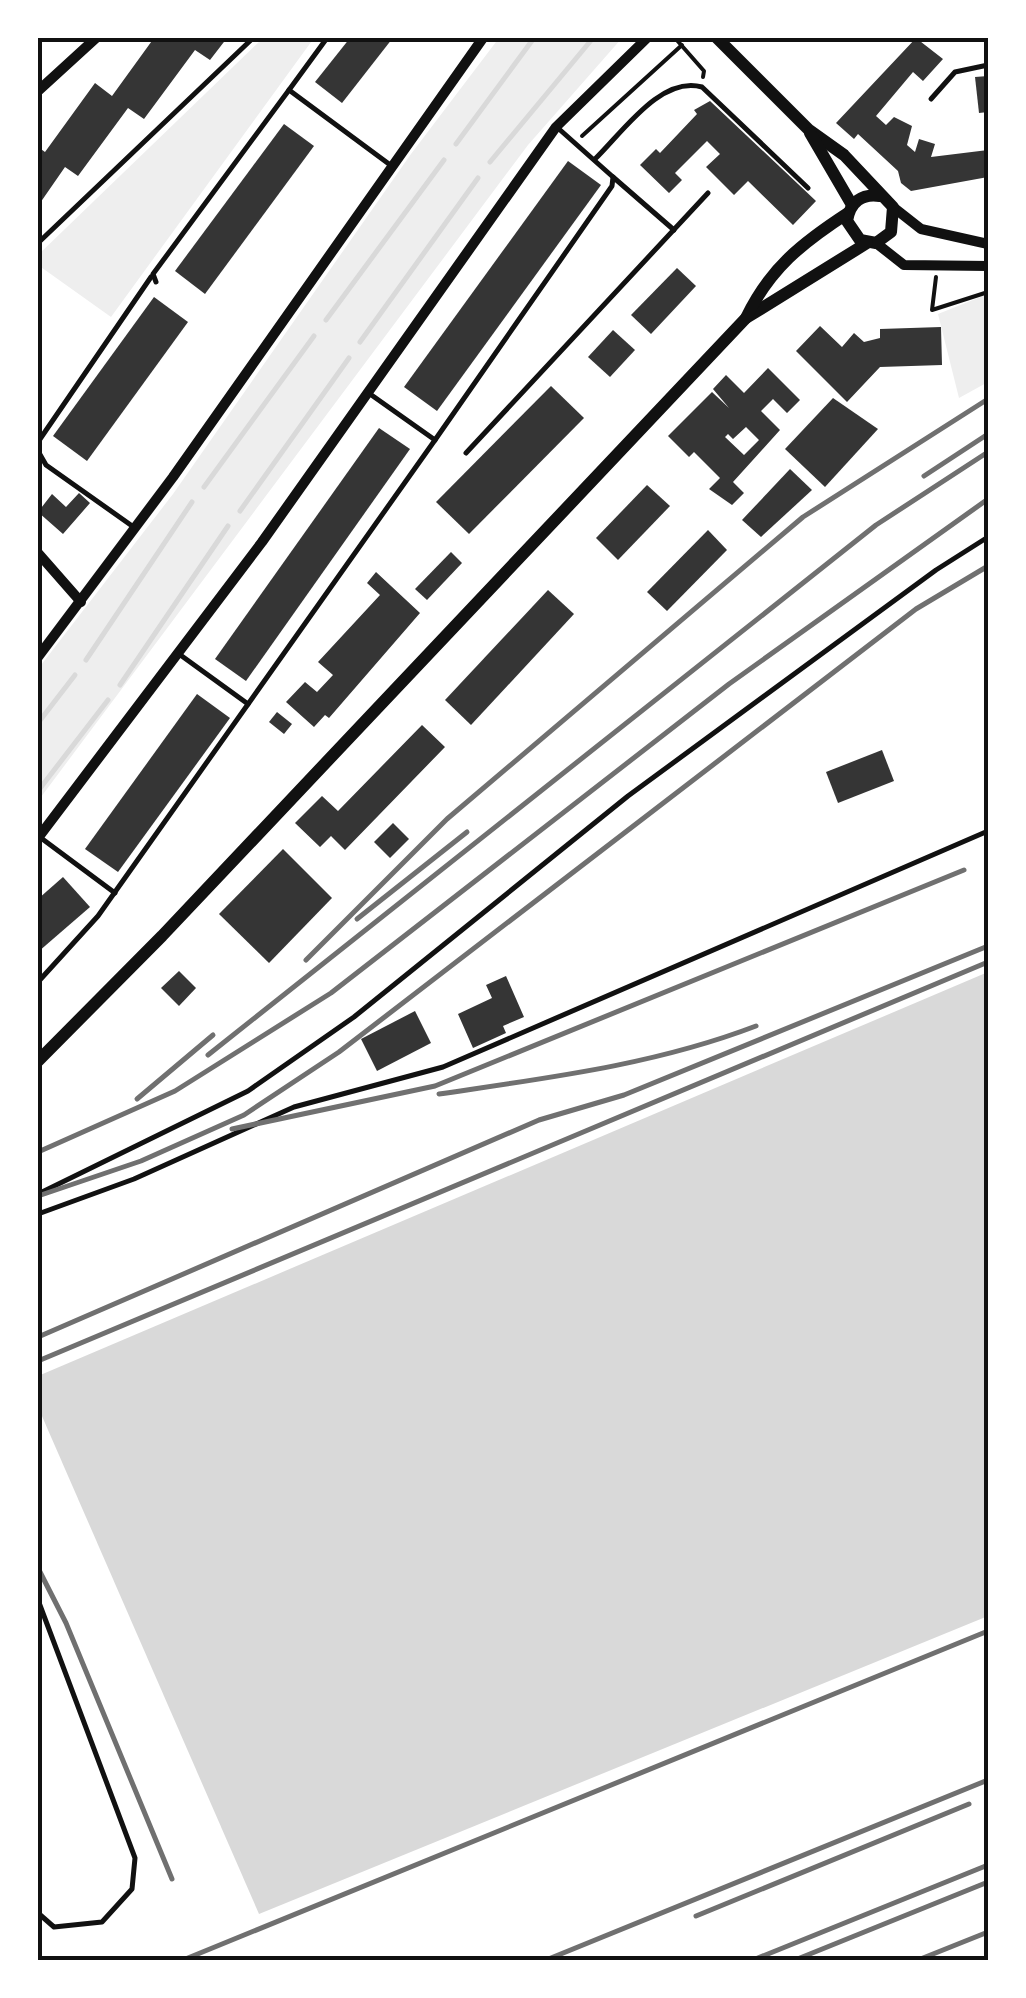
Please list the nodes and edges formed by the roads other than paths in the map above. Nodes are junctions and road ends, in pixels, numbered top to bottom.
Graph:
1 (96, 38) edge
2 (253, 38) edge
3 (327, 38) edge
4 (483, 38) edge
5 (647, 38) edge
6 (717, 38) edge
7 (988, 65) edge
8 (38, 90) edge
9 (289, 90) junction
10 (931, 99) dead end
11 (556, 127) junction
12 (809, 130) junction
13 (594, 160) junction
14 (393, 167) junction
15 (614, 177) junction
16 (808, 188) dead end
17 (708, 193) dead end
18 (880, 196) junction
19 (893, 207) junction
20 (850, 209) junction
21 (674, 230) junction
22 (872, 242) junction
23 (38, 243) edge
24 (988, 244) edge
25 (988, 266) edge
26 (746, 318) junction
27 (370, 394) junction
28 (435, 440) junction
29 (38, 442) edge
30 (38, 451) edge
31 (466, 453) dead end
32 (136, 528) junction
33 (988, 537) edge
34 (38, 552) edge
35 (81, 602) junction
36 (179, 654) junction
37 (38, 657) edge
38 (248, 704) junction
39 (988, 831) edge
40 (38, 837) edge
41 (114, 893) junction
42 (38, 982) edge
43 (38, 1061) edge
44 (38, 1194) edge
45 (38, 1214) edge
46 (38, 1600) edge
47 (38, 1913) edge

1 - 8 street
2 - 23 lane
3 - 9 lane
4 - 14 street
5 - 11 street
6 - 12 street
7 - 10 lane
9 - 14 lane
9 - 29 lane
11 - 13 lane
11 - 27 street
12 - 18 street
12 - 20 street
13 - 15 lane
13 - 16 lane
14 - 32 street
15 - 21 lane
15 - 28 lane
17 - 21 lane
18 - 19 street
18 - 20 street
19 - 22 street
19 - 24 street
20 - 22 street
20 - 26 street
21 - 31 lane
22 - 25 street
22 - 26 street
26 - 43 street
27 - 28 lane
27 - 36 street
28 - 38 lane
30 - 32 lane
32 - 35 street
33 - 44 lane
34 - 35 street
35 - 37 street
36 - 38 lane
36 - 40 street
38 - 41 lane
39 - 45 lane
40 - 41 lane
41 - 42 lane
46 - 47 lane

